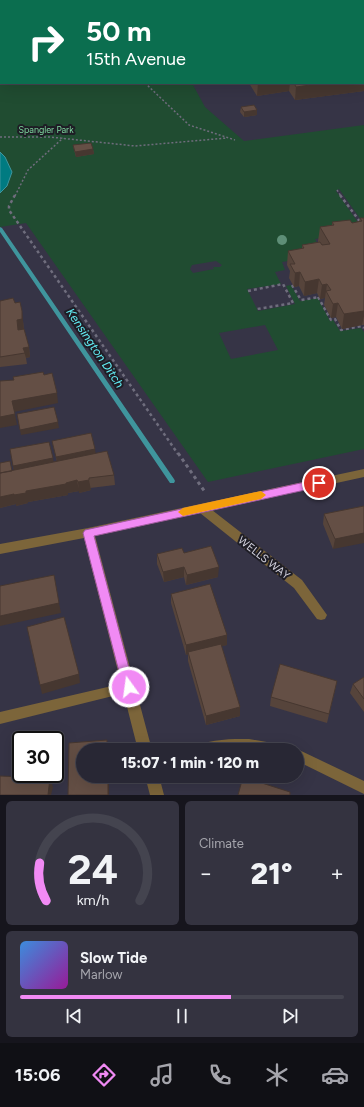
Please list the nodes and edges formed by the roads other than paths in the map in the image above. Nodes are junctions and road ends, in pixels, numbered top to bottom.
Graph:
1 (364, 473) edge
2 (201, 508) junction
3 (88, 533) junction
4 (0, 549) edge
5 (321, 615) dead end
6 (129, 687) junction
7 (0, 718) edge
8 (143, 743) edge
9 (304, 758) edge
10 (154, 783) edge
11 (364, 788) edge
12 (157, 795) edge

1 - 2 street
2 - 3 street
2 - 5 street, WELLS WAY
3 - 4 street
3 - 6 street
6 - 7 lane
6 - 8 street
9 - 11 lane
10 - 12 street

